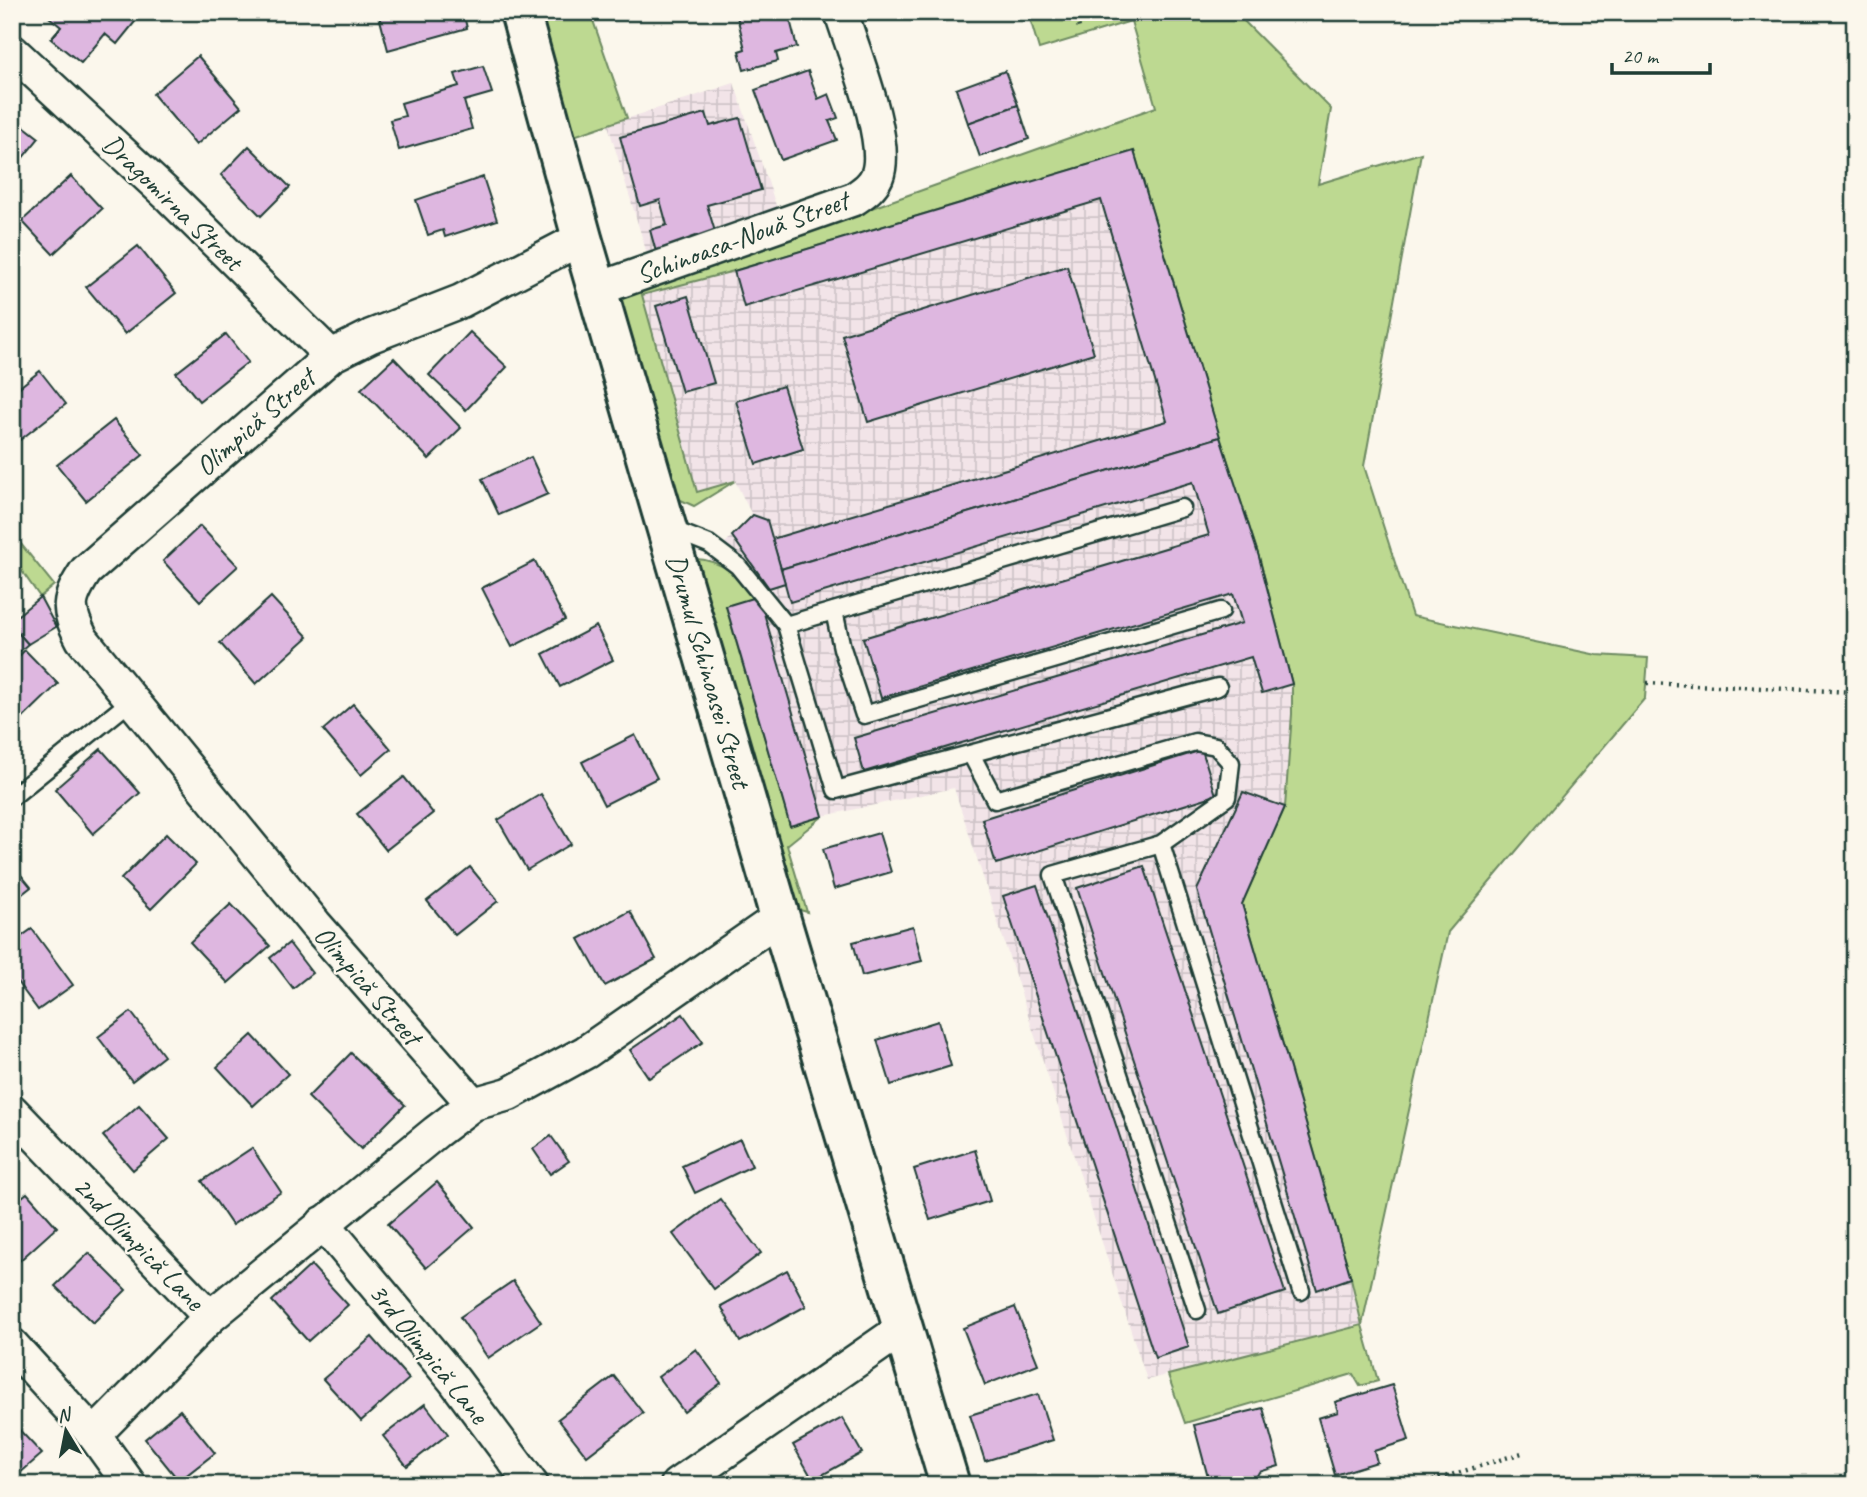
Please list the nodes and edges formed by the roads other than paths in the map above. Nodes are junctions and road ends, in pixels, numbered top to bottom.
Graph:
1 (520, 12) edge
2 (841, 12) edge
3 (12, 51) edge
4 (582, 238) junction
5 (598, 289) junction
6 (331, 356) junction
7 (1182, 508) dead end
8 (668, 528) junction
9 (834, 611) junction
10 (1221, 611) dead end
11 (786, 625) junction
12 (1218, 687) dead end
13 (132, 700) junction
14 (971, 754) junction
15 (12, 797) edge
16 (1161, 844) junction
17 (780, 917) junction
18 (473, 1104) junction
19 (12, 1111) edge
20 (323, 1223) junction
21 (1301, 1291) dead end
22 (1198, 1310) dead end
23 (210, 1317) junction
24 (902, 1329) junction
25 (12, 1345) edge
26 (94, 1435) junction
27 (131, 1485) edge
28 (532, 1485) edge
29 (677, 1485) edge
30 (950, 1485) edge

1 - 4 street, Drumul Schinoasei Street
2 - 5 street, Schinoasa-Nouă Street
3 - 6 street, Dragomirna Street
4 - 5 street, Drumul Schinoasei Street
4 - 6 street, Olimpică Street
5 - 8 street, Drumul Schinoasei Street
6 - 13 street, Olimpică Street
7 - 9 lane
8 - 11 lane
8 - 17 street, Drumul Schinoasei Street
9 - 10 lane
9 - 11 lane
11 - 14 lane
12 - 14 lane
13 - 15 lane
13 - 18 street, Olimpică Street
14 - 16 lane
16 - 21 lane
16 - 22 lane
17 - 18 street
17 - 24 street, Drumul Schinoasei Street
18 - 20 street
19 - 23 street, 2nd Olimpică Lane
20 - 23 street
20 - 28 street, 3rd Olimpică Lane
23 - 26 street, 2nd Olimpică Lane
24 - 29 street
24 - 30 street, Drumul Schinoasei Street
25 - 26 street
26 - 27 street

